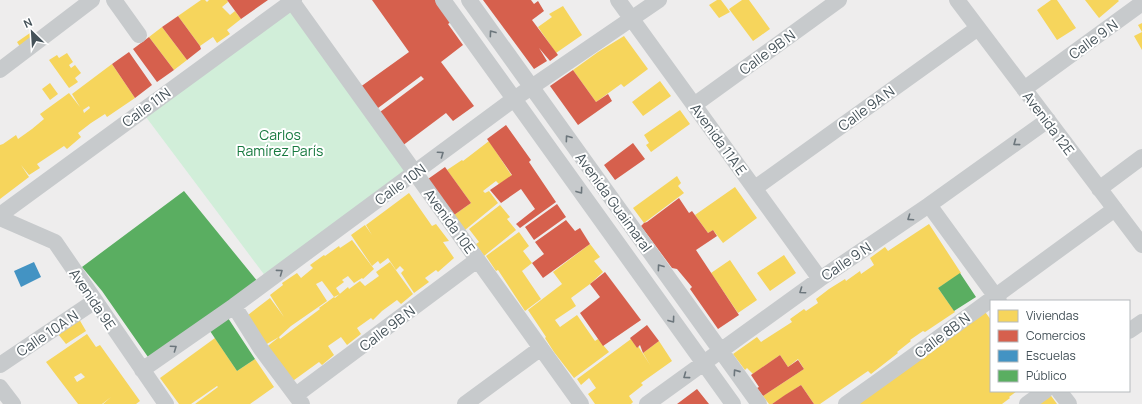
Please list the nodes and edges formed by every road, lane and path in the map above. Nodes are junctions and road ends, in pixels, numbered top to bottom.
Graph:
1 (92, 0) edge
2 (114, 0) edge
3 (292, 0) edge
4 (443, 0) edge
5 (469, 0) edge
6 (618, 0) edge
7 (659, 0) edge
8 (839, 0) edge
9 (957, 0) edge
10 (1142, 3) edge
11 (632, 18) junction
12 (978, 28) junction
13 (139, 35) dead end
14 (0, 70) edge
15 (531, 87) junction
16 (1024, 89) junction
17 (514, 99) junction
18 (694, 105) junction
19 (1048, 120) junction
20 (1142, 157) edge
21 (415, 172) junction
22 (755, 188) junction
23 (1099, 189) junction
24 (929, 205) junction
25 (1115, 209) junction
26 (0, 214) edge
27 (0, 218) edge
28 (1142, 245) edge
29 (477, 260) junction
30 (820, 279) junction
31 (997, 298) edge
32 (94, 301) junction
33 (990, 303) edge
34 (234, 306) junction
35 (1142, 322) edge
36 (1130, 330) edge
37 (540, 348) junction
38 (720, 350) junction
39 (703, 363) junction
40 (0, 365) edge
41 (142, 370) junction
42 (0, 387) edge
43 (1045, 392) edge
44 (1060, 392) edge
45 (299, 400) edge
46 (12, 404) edge
47 (166, 404) edge
48 (465, 404) edge
49 (581, 404) edge
50 (647, 404) edge
51 (733, 404) edge
52 (759, 404) edge
53 (846, 404) edge
54 (1027, 404) edge
55 (1069, 404) edge

1 - 14 street
2 - 13 street
3 - 21 street, Avenida 10E
3 - 26 street, Calle 11N
4 - 17 street, Avenida Guaimaral
15 -> 5 street, Avenida Guaimaral
6 - 11 street, Avenida 11A E
7 - 11 street, Calle 10N
8 - 18 street, Calle 9B N
9 - 12 street, Avenida 12E
10 - 16 street, Calle 9 N
11 - 15 street, Calle 10N
11 - 18 street, Avenida 11A E
12 - 16 street, Avenida 12E
12 - 22 street, Calle 9A N
15 - 17 street, Calle 10N
38 -> 15 street, Avenida Guaimaral
16 - 19 street, Avenida 12E
21 -> 17 street, Calle 10N
17 -> 39 street, Avenida Guaimaral
18 - 22 street, Avenida 11A E
19 - 23 street, Avenida 12E
19 -> 24 street, Calle 9 N
20 - 23 street
21 - 29 street, Avenida 10E
34 -> 21 street, Calle 10N
22 - 30 street, Avenida 11A E
23 - 25 street, Avenida 12E
24 -> 30 street, Calle 9 N
24 - 31 street
25 - 28 street, Avenida 12E
25 - 31 street, Calle 8B N
27 - 32 street, Avenida 9E
29 - 37 street, Avenida 10E
29 - 45 street, Calle 9B N
30 -> 38 street, Calle 9 N
32 - 40 street, Calle 10A N
32 - 41 street, Avenida 9E
33 - 53 street, Calle 8B N
41 -> 34 street, Calle 10N
34 - 45 street
35 - 36 street
37 - 48 street
37 - 49 street, Avenida 10E
38 - 39 street, Calle 9 N
52 -> 38 street, Avenida Guaimaral
39 -> 50 street, Calle 9 N
39 - 51 street, Avenida Guaimaral
41 - 47 street, Avenida 9E
42 - 46 street
43 - 54 street
44 - 55 street

